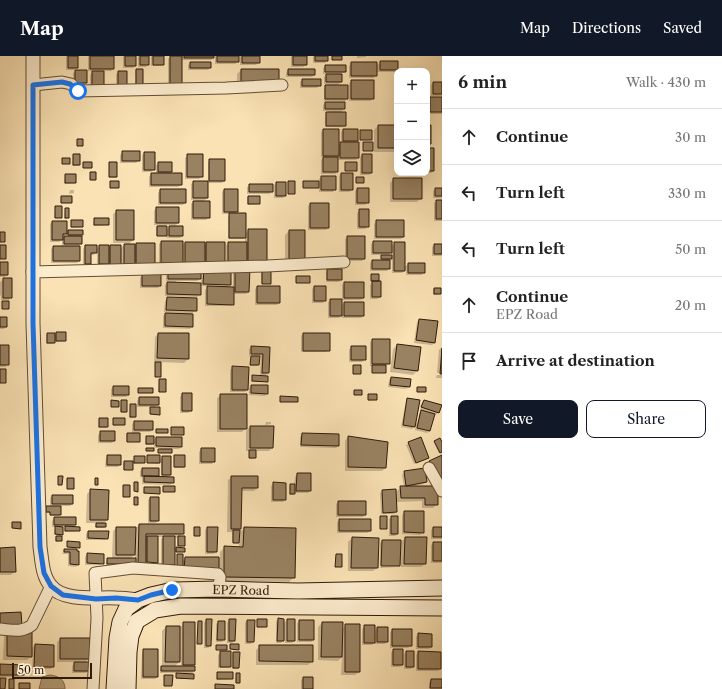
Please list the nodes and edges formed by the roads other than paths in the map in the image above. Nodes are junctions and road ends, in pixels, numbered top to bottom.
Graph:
1 (33, 56) edge
2 (33, 85) junction
3 (282, 85) dead end
4 (344, 262) dead end
5 (32, 272) junction
6 (429, 468) dead end
7 (442, 491) edge
8 (51, 586) junction
9 (442, 588) edge
10 (219, 589) junction
11 (96, 599) junction
12 (138, 600) junction
13 (442, 608) edge
14 (0, 629) edge
15 (93, 689) edge
16 (114, 689) edge
17 (128, 689) edge

1 - 2 street
2 - 3 street
2 - 5 street
4 - 5 street
5 - 8 street
6 - 7 street
8 - 11 street
8 - 14 street
9 - 10 main road, EPZ Road
10 - 11 street
10 - 12 main road, EPZ Road
11 - 12 street
11 - 15 street
12 - 16 main road, EPZ Road
13 - 17 main road, EPZ Road

